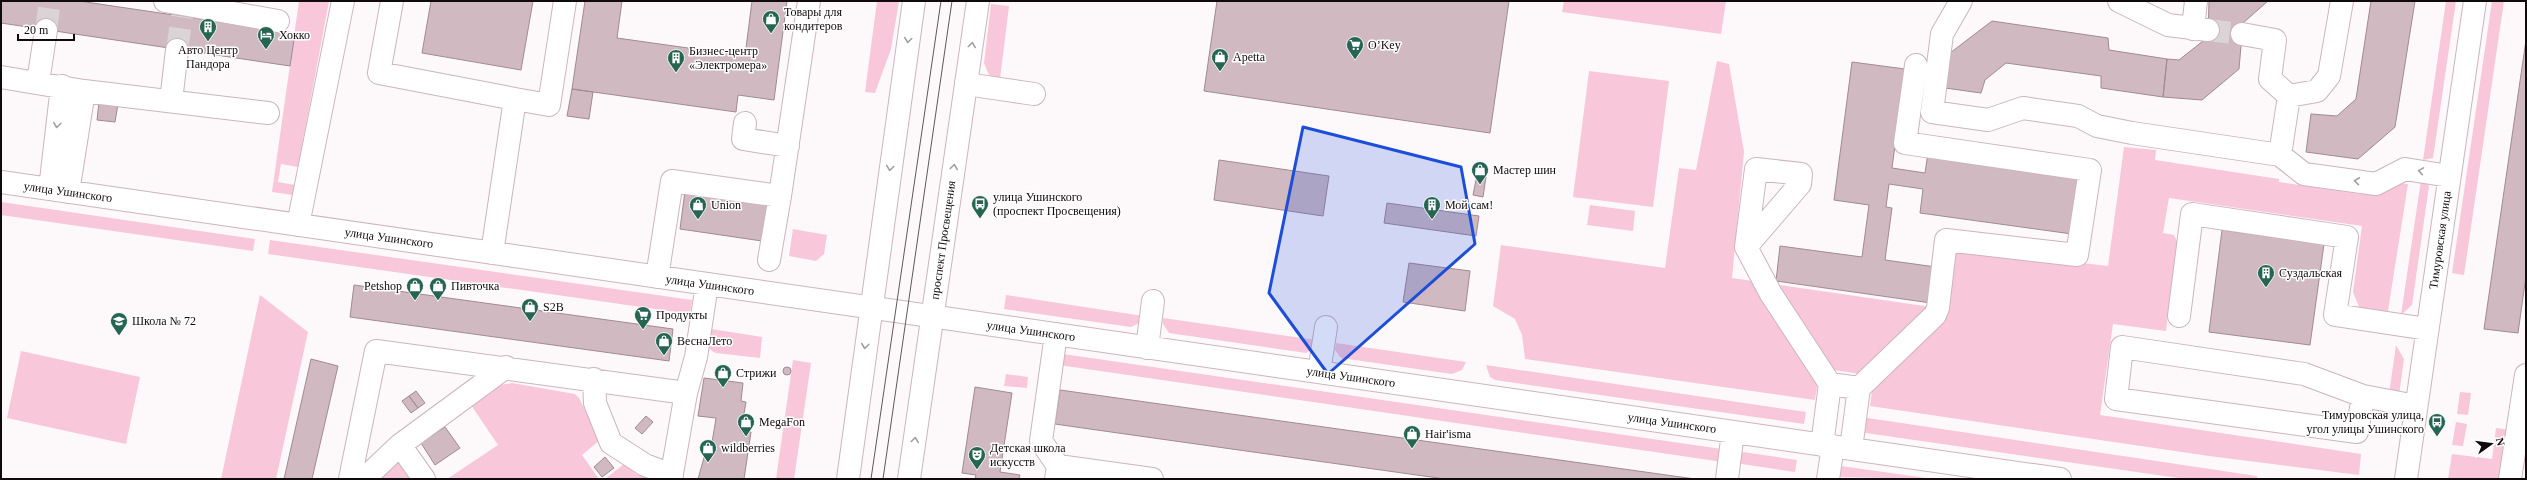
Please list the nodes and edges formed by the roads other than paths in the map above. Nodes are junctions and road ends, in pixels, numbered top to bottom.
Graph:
1 (343, 1) edge
2 (392, 1) edge
3 (565, 1) edge
4 (809, 1) edge
5 (914, 1) edge
6 (978, 1) edge
7 (1961, 1) edge
8 (2119, 1) edge
9 (2196, 1) edge
10 (2342, 1) edge
11 (2474, 1) edge
12 (206, 5) edge
13 (178, 6) edge
14 (278, 21) dead end
15 (46, 30) tunnel mouth
16 (2242, 34) tunnel mouth
17 (177, 50) tunnel mouth
18 (1916, 65) dead end
19 (1, 77) edge
20 (38, 82) junction
21 (966, 84) junction
22 (62, 86) junction
23 (84, 91) junction
24 (1034, 94) dead end
25 (2289, 96) junction
26 (515, 99) junction
27 (171, 101) junction
28 (268, 113) dead end
29 (745, 123) dead end
30 (788, 146) junction
31 (2280, 155) junction
32 (2449, 176) junction
33 (1, 182) edge
34 (59, 191) junction
35 (780, 196) junction
36 (298, 225) junction
37 (1746, 247) dead end
38 (492, 253) junction
39 (769, 260) dead end
40 (658, 277) junction
41 (707, 284) junction
42 (1153, 301) dead end
43 (870, 308) junction
44 (2179, 316) dead end
45 (932, 317) junction
46 (1326, 327) dead end
47 (2427, 329) junction
48 (1056, 334) junction
49 (1147, 348) junction
50 (506, 367) junction
51 (1319, 372) junction
52 (2526, 375) edge
53 (594, 379) junction
54 (1830, 384) junction
55 (1859, 388) junction
56 (686, 393) junction
57 (2363, 396) junction
58 (2416, 406) junction
59 (1733, 432) junction
60 (400, 445) junction
61 (1835, 447) junction
62 (1057, 472) edge
63 (1980, 473) edge
64 (672, 477) edge
65 (350, 479) edge
66 (364, 479) edge
67 (424, 479) edge
68 (848, 479) edge
69 (909, 479) edge
70 (1152, 479) edge
71 (1727, 479) edge
72 (1828, 479) edge
73 (2060, 479) edge
74 (2406, 479) edge
75 (2510, 479) edge

1 - 36 street
2 - 26 street
3 - 26 street
4 - 30 street
5 -> 43 street
21 -> 6 street, проспект Просвещения
7 - 31 street
8 - 9 street
10 - 25 street
11 - 32 street, Тимуровская улица
12 - 13 street
12 - 14 street
15 - 20 street
16 - 25 street
17 - 27 street
18 - 55 street
19 - 20 street
20 - 22 street
21 - 24 street
45 -> 21 street, проспект Просвещения
22 - 23 street
22 -> 34 street
23 - 27 street
23 - 34 street
25 - 31 street
26 - 38 street
27 - 28 street
29 - 30 street
30 - 35 street
32 -> 31 street
32 - 47 street, Тимуровская улица
33 - 34 street, улица Ушинского
34 - 36 street, улица Ушинского
35 - 39 street
35 - 40 street
36 - 38 street, улица Ушинского
37 - 54 street
38 - 40 street, улица Ушинского
40 - 41 street, улица Ушинского
41 - 43 street, улица Ушинского
41 - 56 street
42 - 49 street
43 - 45 street, улица Ушинского
43 -> 68 street
44 - 47 street
45 - 48 street, улица Ушинского
69 -> 45 street, проспект Просвещения
46 - 51 street
47 - 58 street, Тимуровская улица
48 - 49 street, улица Ушинского
48 - 62 street
49 - 51 street, улица Ушинского
50 - 53 street
50 - 60 street
50 - 65 street
51 - 59 street, улица Ушинского
52 - 75 street
53 - 56 street
53 - 64 street
54 - 55 street
54 - 61 street
55 - 61 street
56 - 64 street
57 - 57 street
57 - 58 street
58 - 74 street, Тимуровская улица
59 - 61 street, улица Ушинского
59 - 71 street
60 - 66 street
60 - 67 street
61 - 63 street, улица Ушинского
61 - 72 street
62 - 70 street
63 - 73 street, улица Ушинского

